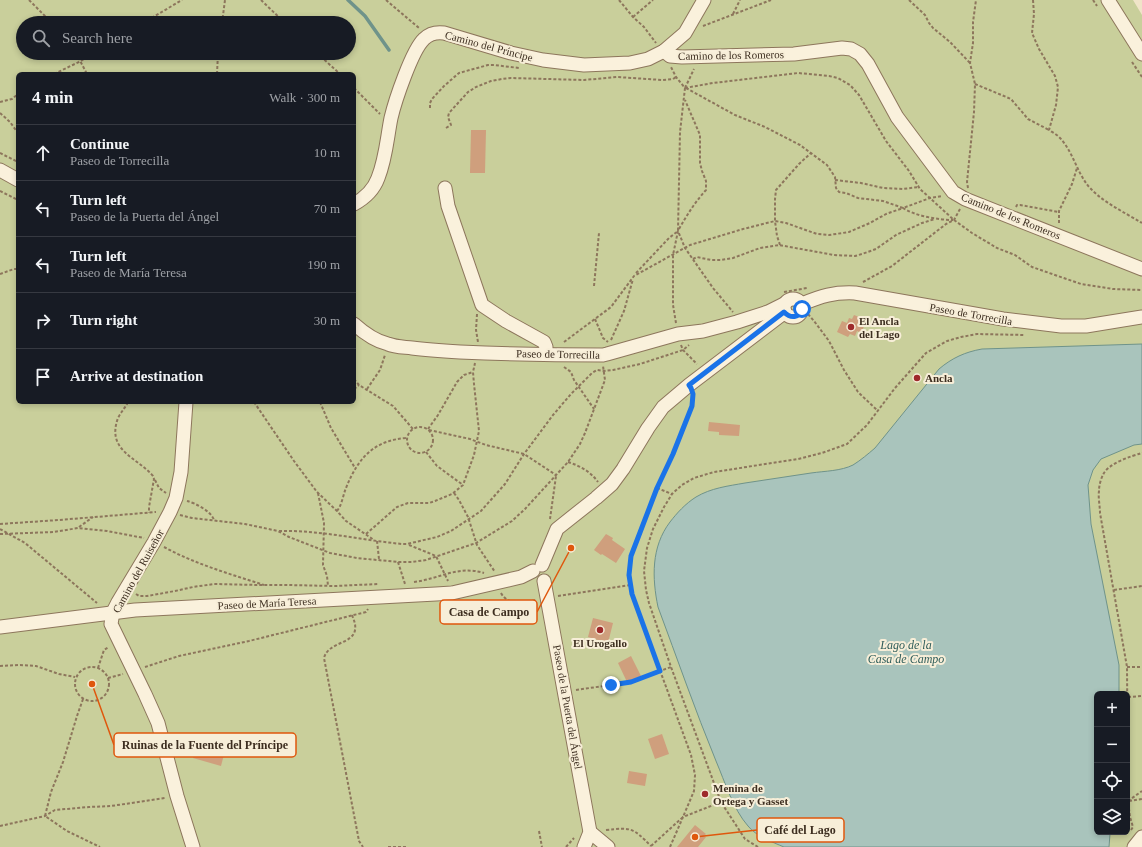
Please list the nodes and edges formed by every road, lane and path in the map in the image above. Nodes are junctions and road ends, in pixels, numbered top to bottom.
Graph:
1 (29, 0) edge
2 (182, 0) edge
3 (225, 0) edge
4 (261, 0) edge
5 (386, 0) edge
6 (619, 0) edge
7 (653, 0) edge
8 (704, 0) edge
9 (740, 0) edge
10 (771, 0) edge
11 (910, 0) edge
12 (1033, 0) edge
13 (1108, 0) edge
14 (732, 15) junction
15 (45, 16) edge
16 (155, 16) edge
17 (223, 16) edge
18 (278, 16) edge
19 (633, 17) junction
20 (685, 33) junction
21 (426, 37) junction
22 (667, 54) junction
23 (1142, 54) edge
24 (698, 56) junction
25 (218, 60) edge
26 (325, 60) edge
27 (81, 61) joint
28 (970, 63) dead end
29 (520, 68) dead end
30 (58, 72) edge
31 (86, 72) edge
32 (217, 72) edge
33 (338, 72) edge
34 (676, 77) junction
35 (975, 84) dead end
36 (685, 88) junction
37 (356, 90) edge
38 (16, 96) edge
39 (684, 98) junction
40 (0, 102) edge
41 (430, 108) dead end
42 (0, 112) edge
43 (391, 120) junction
44 (446, 128) dead end
45 (16, 130) edge
46 (1049, 130) junction
47 (0, 153) edge
48 (811, 153) junction
49 (16, 161) edge
50 (1077, 166) junction
51 (0, 170) edge
52 (16, 179) edge
53 (835, 180) junction
54 (919, 187) junction
55 (445, 188) dead end
56 (0, 191) edge
57 (953, 192) junction
58 (930, 198) junction
59 (16, 199) edge
60 (356, 203) edge
61 (903, 208) junction
62 (1015, 208) dead end
63 (1059, 212) junction
64 (935, 219) junction
65 (954, 220) junction
66 (775, 221) junction
67 (1142, 223) edge
68 (1058, 224) dead end
69 (678, 230) junction
70 (599, 233) dead end
71 (780, 246) junction
72 (685, 248) junction
73 (673, 255) junction
74 (693, 259) junction
75 (14, 269) edge
76 (1142, 269) edge
77 (0, 274) edge
78 (634, 276) junction
79 (594, 286) dead end
80 (813, 288) dead end
81 (1142, 290) edge
82 (783, 303) junction
83 (482, 305) junction
84 (802, 307) junction
85 (1142, 317) edge
86 (595, 319) junction
87 (737, 322) junction
88 (356, 326) edge
89 (703, 331) junction
90 (678, 334) junction
91 (1025, 335) dead end
92 (388, 344) junction
93 (683, 350) junction
94 (606, 351) junction
95 (550, 352) junction
96 (479, 353) junction
97 (604, 371) junction
98 (473, 372) junction
99 (705, 372) junction
100 (356, 381) edge
101 (360, 385) junction
102 (689, 385) junction
103 (579, 386) junction
104 (356, 388) edge
105 (367, 389) junction
106 (127, 404) edge
107 (186, 404) edge
108 (255, 404) edge
109 (321, 404) edge
110 (594, 410) junction
111 (878, 411) junction
112 (413, 429) junction
113 (428, 430) junction
114 (407, 438) junction
115 (477, 441) junction
116 (426, 452) junction
117 (1142, 453) edge
118 (524, 454) junction
119 (568, 462) junction
120 (355, 468) junction
121 (556, 475) junction
122 (463, 485) junction
123 (657, 488) junction
124 (605, 490) junction
125 (317, 492) junction
126 (454, 493) junction
127 (672, 494) junction
128 (337, 510) junction
129 (149, 512) junction
130 (170, 512) junction
131 (94, 517) junction
132 (550, 518) dead end
133 (469, 520) junction
134 (0, 524) edge
135 (78, 528) junction
136 (0, 529) edge
137 (278, 531) junction
138 (6, 533) junction
139 (0, 534) edge
140 (324, 534) junction
141 (366, 534) junction
142 (376, 541) junction
143 (154, 542) junction
144 (476, 543) junction
145 (407, 544) junction
146 (323, 550) junction
147 (436, 556) junction
148 (379, 560) junction
149 (398, 562) junction
150 (537, 568) junction
151 (445, 574) junction
152 (495, 580) junction
153 (404, 583) junction
154 (382, 584) dead end
155 (266, 585) junction
156 (630, 585) junction
157 (328, 586) junction
158 (1142, 586) edge
159 (126, 589) junction
160 (1114, 590) junction
161 (452, 593) junction
162 (407, 596) junction
163 (367, 598) junction
164 (548, 598) junction
165 (97, 603) dead end
166 (113, 612) junction
167 (352, 615) junction
168 (0, 627) edge
169 (119, 642) junction
170 (0, 666) edge
171 (671, 667) junction
172 (1127, 667) junction
173 (1142, 667) edge
174 (98, 668) junction
175 (133, 671) junction
176 (660, 671) junction
177 (76, 677) junction
178 (108, 678) junction
179 (1128, 691) edge
180 (565, 692) junction
181 (1142, 696) edge
182 (1130, 697) edge
183 (84, 699) junction
184 (1128, 727) edge
185 (1142, 791) edge
186 (177, 796) junction
187 (1128, 799) edge
188 (1142, 799) edge
189 (1130, 800) edge
190 (1130, 801) edge
191 (721, 802) junction
192 (45, 816) junction
193 (683, 817) junction
194 (1130, 817) edge
195 (0, 826) edge
196 (539, 831) dead end
197 (596, 831) junction
198 (1130, 831) edge
199 (577, 836) dead end
200 (1142, 837) edge
201 (100, 847) edge
202 (193, 847) edge
203 (363, 847) edge
204 (388, 847) edge
205 (408, 847) edge
206 (542, 847) edge
207 (566, 847) edge
208 (584, 847) edge
209 (608, 847) edge
210 (652, 847) edge
211 (670, 847) edge
212 (758, 847) edge
213 (1134, 847) edge

1 - 15 path
2 - 16 path
3 - 17 path
4 - 18 path
5 - 21 path
6 - 19 path
7 - 19 path
8 - 20 street
9 - 14 path
10 - 14 path
11 - 28 path
12 - 46 path
13 - 23 street
14 - 20 path
19 - 22 path
20 - 22 street
21 - 22 street, Camino del Príncipe
21 - 43 street
22 - 24 street, Camino de los Romeros
22 - 34 path
24 - 36 path
24 - 57 street, Camino de los Romeros
25 - 32 path
26 - 33 path
27 - 30 path
27 - 31 path
29 - 41 path
34 - 36 path
34 - 44 path
35 - 46 path
36 - 39 path
36 - 48 path
36 - 54 path
37 - 43 path
38 - 40 path
39 - 69 path
39 - 69 path
42 - 45 path
43 - 60 street
46 - 50 path
47 - 49 path
48 - 53 path
48 - 66 path
50 - 63 path
50 - 67 path
51 - 52 street
53 - 54 path
53 - 61 path
54 - 58 path
55 - 83 street
56 - 59 path
57 - 58 path
57 - 76 street, Camino de los Romeros
58 - 61 path
58 - 65 path
61 - 64 path
61 - 66 path
62 - 63 path
63 - 68 path
64 - 65 path
64 - 71 path
65 - 81 path
66 - 71 path
66 - 72 path
69 - 72 path
69 - 73 path
69 - 78 path
70 - 79 path
71 - 74 path
72 - 73 path
72 - 74 path
73 - 78 path
73 - 90 path
74 - 87 path
75 - 77 path
78 - 86 path
78 - 94 path
80 - 82 path
82 - 84 street, Paseo de Torrecilla
82 - 87 street, Paseo de Torrecilla
82 - 99 street
83 - 95 street
83 - 96 path
84 - 85 street, Paseo de Torrecilla
84 - 111 path
86 - 94 path
86 - 95 path
87 - 89 street, Paseo de Torrecilla
88 - 92 street, Paseo de Torrecilla
89 - 90 street, Paseo de Torrecilla
89 - 93 path
90 - 93 path
90 - 94 street, Paseo de Torrecilla
91 - 111 path
92 - 96 street, Paseo de Torrecilla
92 - 105 path
93 - 97 path
93 - 99 path
94 - 95 street, Paseo de Torrecilla
94 - 97 path
95 - 96 street, Paseo de Torrecilla
95 - 103 path
96 - 98 path
97 - 103 path
97 - 110 path
98 - 113 path
98 - 115 path
99 - 102 street
100 - 101 path
101 - 104 path
101 - 105 path
102 - 123 path
102 - 124 street
103 - 110 path
103 - 118 path
105 - 112 path
106 - 129 path
107 - 130 street, Camino del Ruiseñor
108 - 125 path
109 - 120 path
110 - 119 path
111 - 127 path
112 - 113 path
112 - 114 path
113 - 115 path
113 - 116 path
114 - 116 path
114 - 120 path
115 - 118 path
115 - 122 path
116 - 122 path
117 - 160 path
118 - 121 path
118 - 133 path
119 - 121 path
119 - 124 path
120 - 128 path
121 - 132 path
121 - 144 path
122 - 126 path
123 - 127 path
123 - 156 path
124 - 150 street
125 - 128 path
125 - 140 path
126 - 133 path
126 - 141 path
127 - 171 path
128 - 141 path
129 - 130 path
129 - 131 path
130 - 137 path
130 - 143 street, Camino del Ruiseñor
131 - 134 path
131 - 135 path
133 - 144 path
133 - 145 path
135 - 138 path
135 - 143 path
136 - 138 path
137 - 140 path
137 - 146 path
138 - 139 path
138 - 165 path
140 - 142 path
140 - 146 path
141 - 142 path
142 - 145 path
142 - 148 path
143 - 155 path
143 - 159 street, Camino del Ruiseñor
144 - 147 path
144 - 152 path
145 - 147 path
146 - 148 path
146 - 157 path
147 - 149 path
147 - 151 path
148 - 149 path
149 - 153 path
150 - 152 street, Paseo de María Teresa
150 - 164 street, Paseo de la Puerta del Ángel
151 - 152 path
151 - 153 path
151 - 161 path
152 - 161 street, Paseo de María Teresa
152 - 164 path
153 - 162 path
154 - 157 path
155 - 157 path
155 - 159 path
156 - 164 path
156 - 176 path
158 - 160 path
159 - 166 street, Camino del Ruiseñor
160 - 172 path
161 - 162 street, Paseo de María Teresa
162 - 163 street, Paseo de María Teresa
163 - 166 street, Paseo de María Teresa
163 - 167 path
164 - 180 street, Paseo de la Puerta del Ángel
166 - 168 street, Paseo de María Teresa
166 - 169 street, Camino del Ruiseñor
167 - 175 path
167 - 203 path
169 - 174 path
169 - 175 street, Camino del Ruiseñor
170 - 177 path
171 - 176 path
171 - 191 path
172 - 173 path
172 - 179 path
174 - 177 path
174 - 178 path
175 - 178 path
175 - 186 street, Camino del Ruiseñor
176 - 180 path
176 - 193 path
177 - 183 path
178 - 183 path
180 - 197 street, Paseo de la Puerta del Ángel
181 - 182 path
183 - 192 path
184 - 187 path
185 - 189 path
186 - 192 path
186 - 202 street, Camino del Ruiseñor
188 - 190 path
191 - 193 path
191 - 212 path
192 - 195 path
192 - 201 path
193 - 210 path
193 - 211 path
194 - 198 path
196 - 206 path
197 - 208 street
197 - 209 street
197 - 210 path
199 - 207 path
200 - 213 street
204 - 205 path

